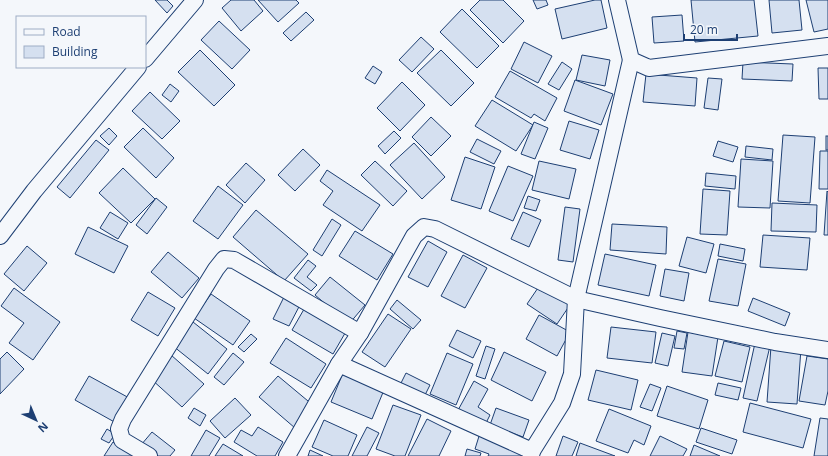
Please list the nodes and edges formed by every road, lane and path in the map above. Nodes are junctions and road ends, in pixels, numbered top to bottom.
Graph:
1 (195, 0) edge
2 (616, 0) edge
3 (828, 46) edge
4 (146, 58) edge
5 (631, 60) junction
6 (137, 68) edge
7 (0, 236) edge
8 (576, 299) junction
9 (360, 333) junction
10 (828, 350) edge
11 (339, 364) junction
12 (532, 453) edge
13 (149, 456) edge
14 (288, 456) edge

1 - 4 street
2 - 5 street
3 - 5 street
5 - 8 street
6 - 7 street
8 - 9 street
8 - 10 street
8 - 12 street
9 - 11 street
9 - 13 street
11 - 12 street
11 - 14 street

